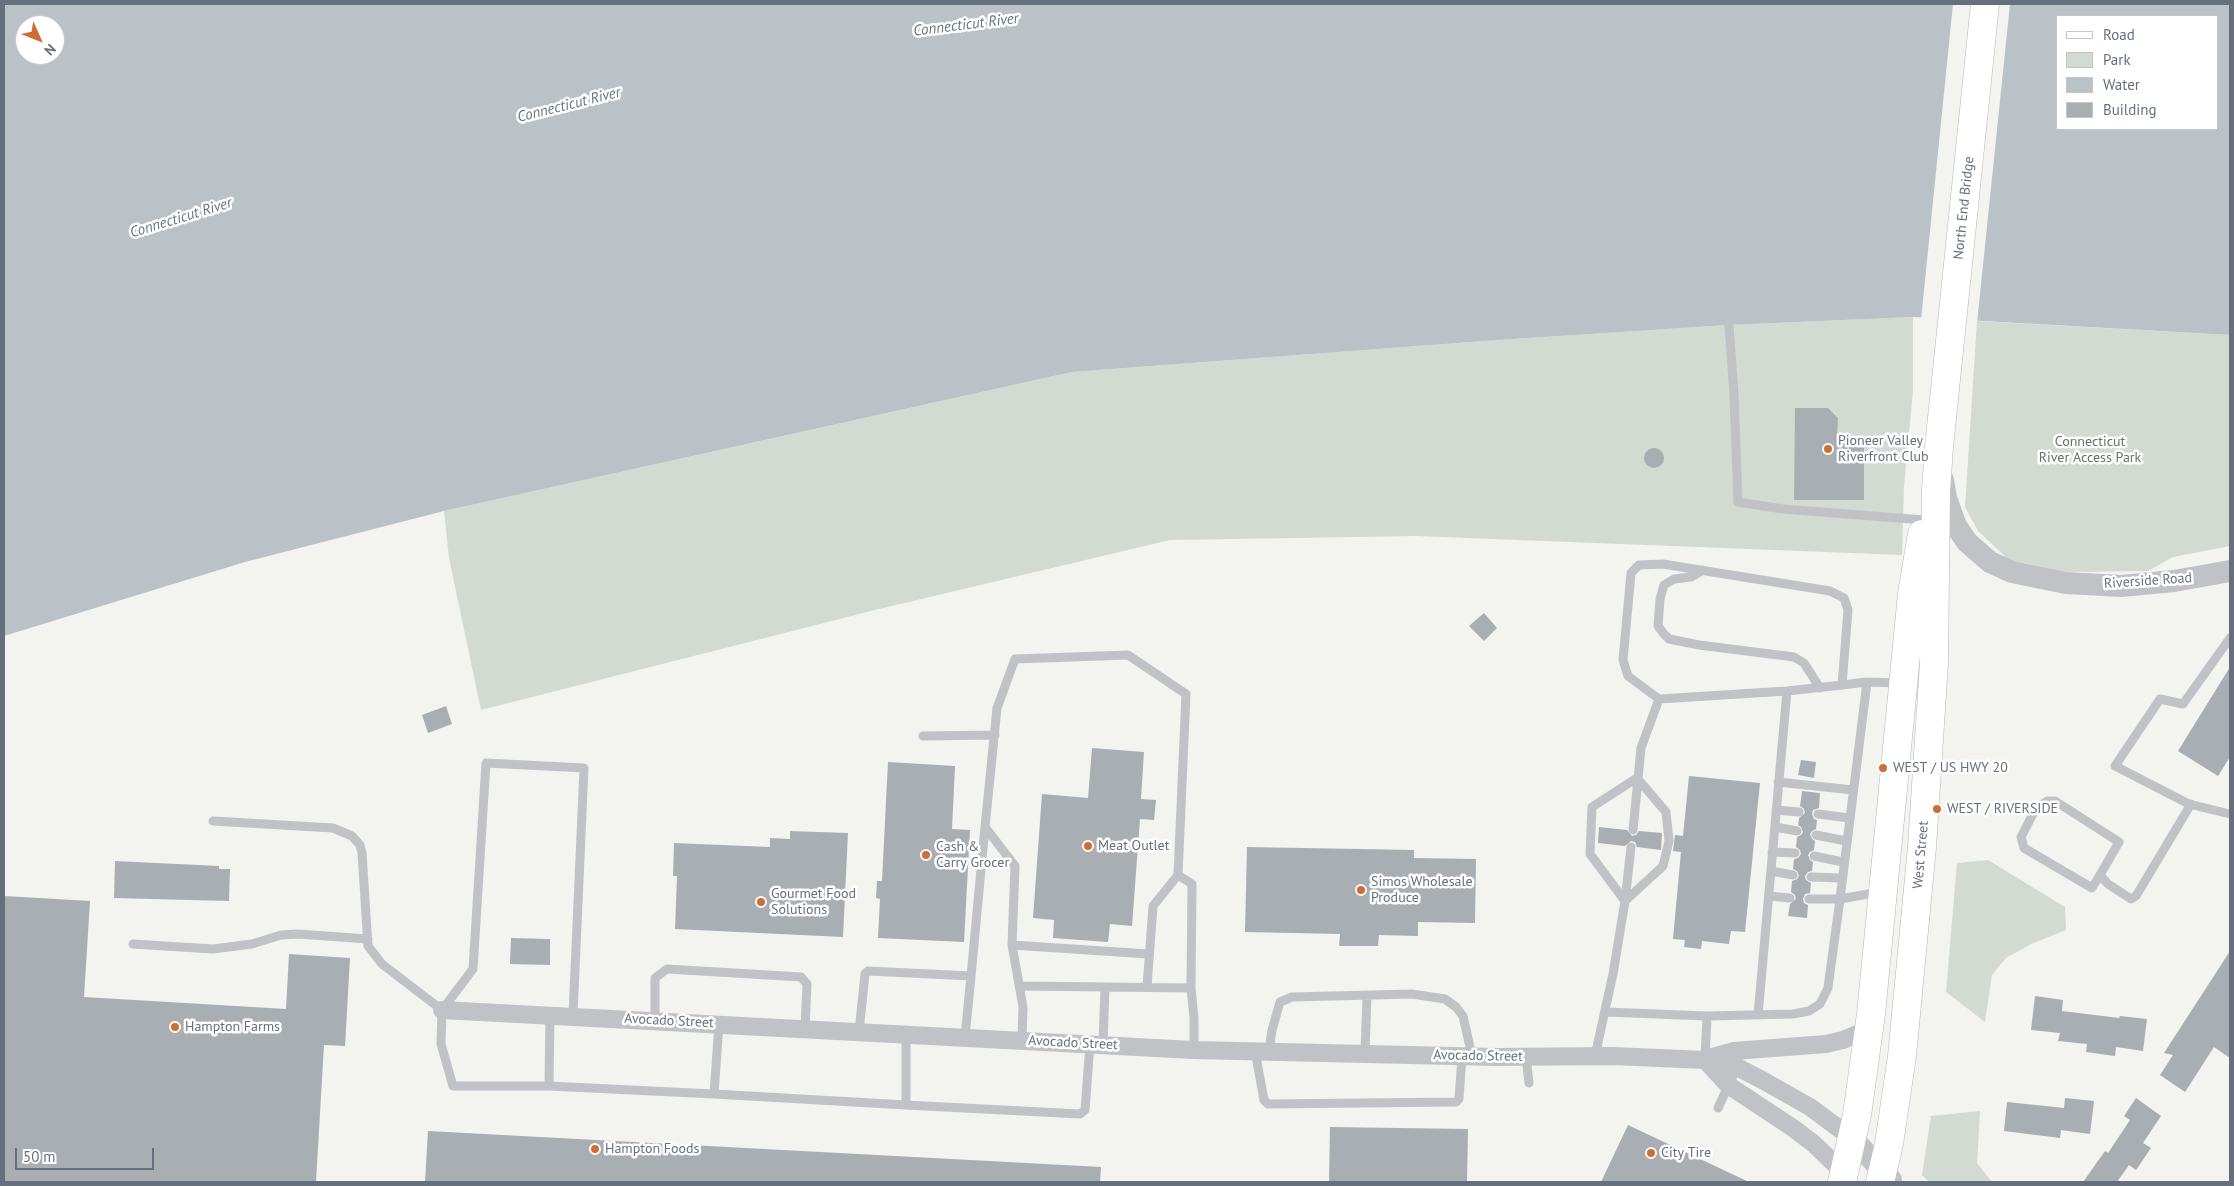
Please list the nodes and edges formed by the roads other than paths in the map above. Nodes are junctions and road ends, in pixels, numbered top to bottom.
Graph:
1 (1985, 4) edge
2 (1729, 325) dead end
3 (1943, 412) joint
4 (1939, 447) junction
5 (1924, 520) junction
6 (1703, 570) junction
7 (2230, 572) edge
8 (2230, 638) edge
9 (1867, 682) junction
10 (1902, 683) junction
11 (1842, 685) junction
12 (1933, 685) junction
13 (1820, 688) junction
14 (1786, 691) junction
15 (1659, 699) junction
16 (995, 735) junction
17 (923, 736) dead end
18 (1637, 778) junction
19 (1778, 782) junction
20 (1853, 790) junction
21 (2191, 804) junction
22 (1776, 810) junction
23 (1799, 812) dead end
24 (1818, 814) dead end
25 (2230, 814) edge
26 (1849, 818) junction
27 (213, 821) dead end
28 (985, 827) junction
29 (1774, 827) junction
30 (1633, 830) dead end
31 (1797, 831) dead end
32 (1816, 835) dead end
33 (1846, 841) junction
34 (1631, 847) dead end
35 (1772, 852) junction
36 (1795, 853) dead end
37 (1814, 856) dead end
38 (1843, 862) junction
39 (1771, 871) junction
40 (1178, 875) junction
41 (1793, 875) dead end
42 (2100, 876) junction
43 (1811, 877) dead end
44 (1841, 878) junction
45 (1882, 891) junction
46 (1769, 896) junction
47 (1790, 898) dead end
48 (1809, 899) dead end
49 (1840, 900) junction
50 (1625, 901) junction
51 (368, 939) junction
52 (133, 944) dead end
53 (1012, 945) junction
54 (1149, 954) junction
55 (970, 976) junction
56 (1020, 986) junction
57 (1105, 987) junction
58 (1147, 987) junction
59 (1191, 988) junction
60 (1367, 995) junction
61 (442, 1010) junction
62 (1606, 1012) junction
63 (550, 1014) junction
64 (573, 1015) junction
65 (1758, 1015) junction
66 (1707, 1016) junction
67 (656, 1020) junction
68 (719, 1024) junction
69 (805, 1028) junction
70 (1869, 1029) junction
71 (859, 1032) junction
72 (906, 1034) junction
73 (965, 1037) junction
74 (1022, 1040) junction
75 (1096, 1044) junction
76 (1194, 1050) junction
77 (1262, 1051) junction
78 (1365, 1053) junction
79 (1467, 1056) junction
80 (1595, 1056) junction
81 (1526, 1057) junction
82 (1705, 1060) junction
83 (1737, 1067) junction
84 (1529, 1083) dead end
85 (1728, 1085) junction
86 (549, 1086) junction
87 (714, 1094) junction
88 (906, 1106) junction
89 (1718, 1108) dead end
90 (1853, 1139) junction
91 (1885, 1179) edge
92 (1847, 1180) edge

1 - 3 main road, North End Bridge
2 - 5 lane
3 - 4 main road, West Street
4 - 5 main road, West Street
4 - 7 street, Riverside Road
4 - 12 main road, West Street
5 - 10 main road, West Street
6 - 11 lane
6 - 13 lane
6 - 15 lane
8 - 21 lane
9 - 10 lane
9 - 11 lane
9 - 20 lane
10 - 12 main road
10 - 45 main road, West Street
11 - 13 lane
12 - 91 main road, West Street
13 - 14 lane
14 - 15 lane
14 - 19 lane
15 - 18 lane
16 - 17 lane
16 - 28 lane
16 - 40 lane
18 - 30 lane
18 - 50 lane
18 - 50 lane
19 - 20 lane
19 - 22 lane
20 - 26 lane
21 - 25 lane
21 - 42 lane
22 - 23 lane
22 - 29 lane
24 - 26 lane
26 - 33 lane
27 - 51 lane
28 - 53 lane
28 - 55 lane
29 - 31 lane
29 - 35 lane
32 - 33 lane
33 - 38 lane
34 - 50 lane
35 - 36 lane
35 - 39 lane
37 - 38 lane
38 - 44 lane
39 - 41 lane
39 - 46 lane
40 - 54 lane
40 - 59 lane
42 - 42 lane
43 - 44 lane
44 - 49 lane
45 - 49 lane
45 - 70 main road, West Street
46 - 47 lane
46 - 65 lane
48 - 49 lane
49 - 65 lane
50 - 62 lane
51 - 52 lane
51 - 61 lane
53 - 54 lane
53 - 56 lane
54 - 58 lane
55 - 71 lane
55 - 73 lane
56 - 57 lane
56 - 74 lane
57 - 58 lane
57 - 75 lane
58 - 59 lane
59 - 76 lane
60 - 77 lane
60 - 78 lane
60 - 79 lane
61 - 63 street, Avocado Street
61 - 64 lane
61 - 86 lane
62 - 66 lane
62 - 80 lane
63 - 64 street, Avocado Street
63 - 86 lane
64 - 67 street, Avocado Street
65 - 66 lane
66 - 82 lane
67 - 68 street, Avocado Street
67 - 69 lane
68 - 69 street, Avocado Street
68 - 87 lane
69 - 71 street, Avocado Street
70 - 82 street, Avocado Street
70 - 90 main road, West Street
71 - 72 street, Avocado Street
72 - 73 street, Avocado Street
72 - 88 lane
73 - 74 street, Avocado Street
74 - 75 street, Avocado Street
75 - 76 street, Avocado Street
75 - 88 lane
76 - 77 street, Avocado Street
77 - 78 street, Avocado Street
77 - 79 lane
78 - 79 street, Avocado Street
79 - 81 street, Avocado Street
80 - 81 street, Avocado Street
80 - 82 street, Avocado Street
81 - 84 lane
82 - 83 street, Avocado Street
82 - 85 street
83 - 85 lane
83 - 90 street, Avocado Street
85 - 89 lane
85 - 92 street
86 - 87 lane
87 - 88 lane
90 - 91 street
90 - 92 main road, West Street

